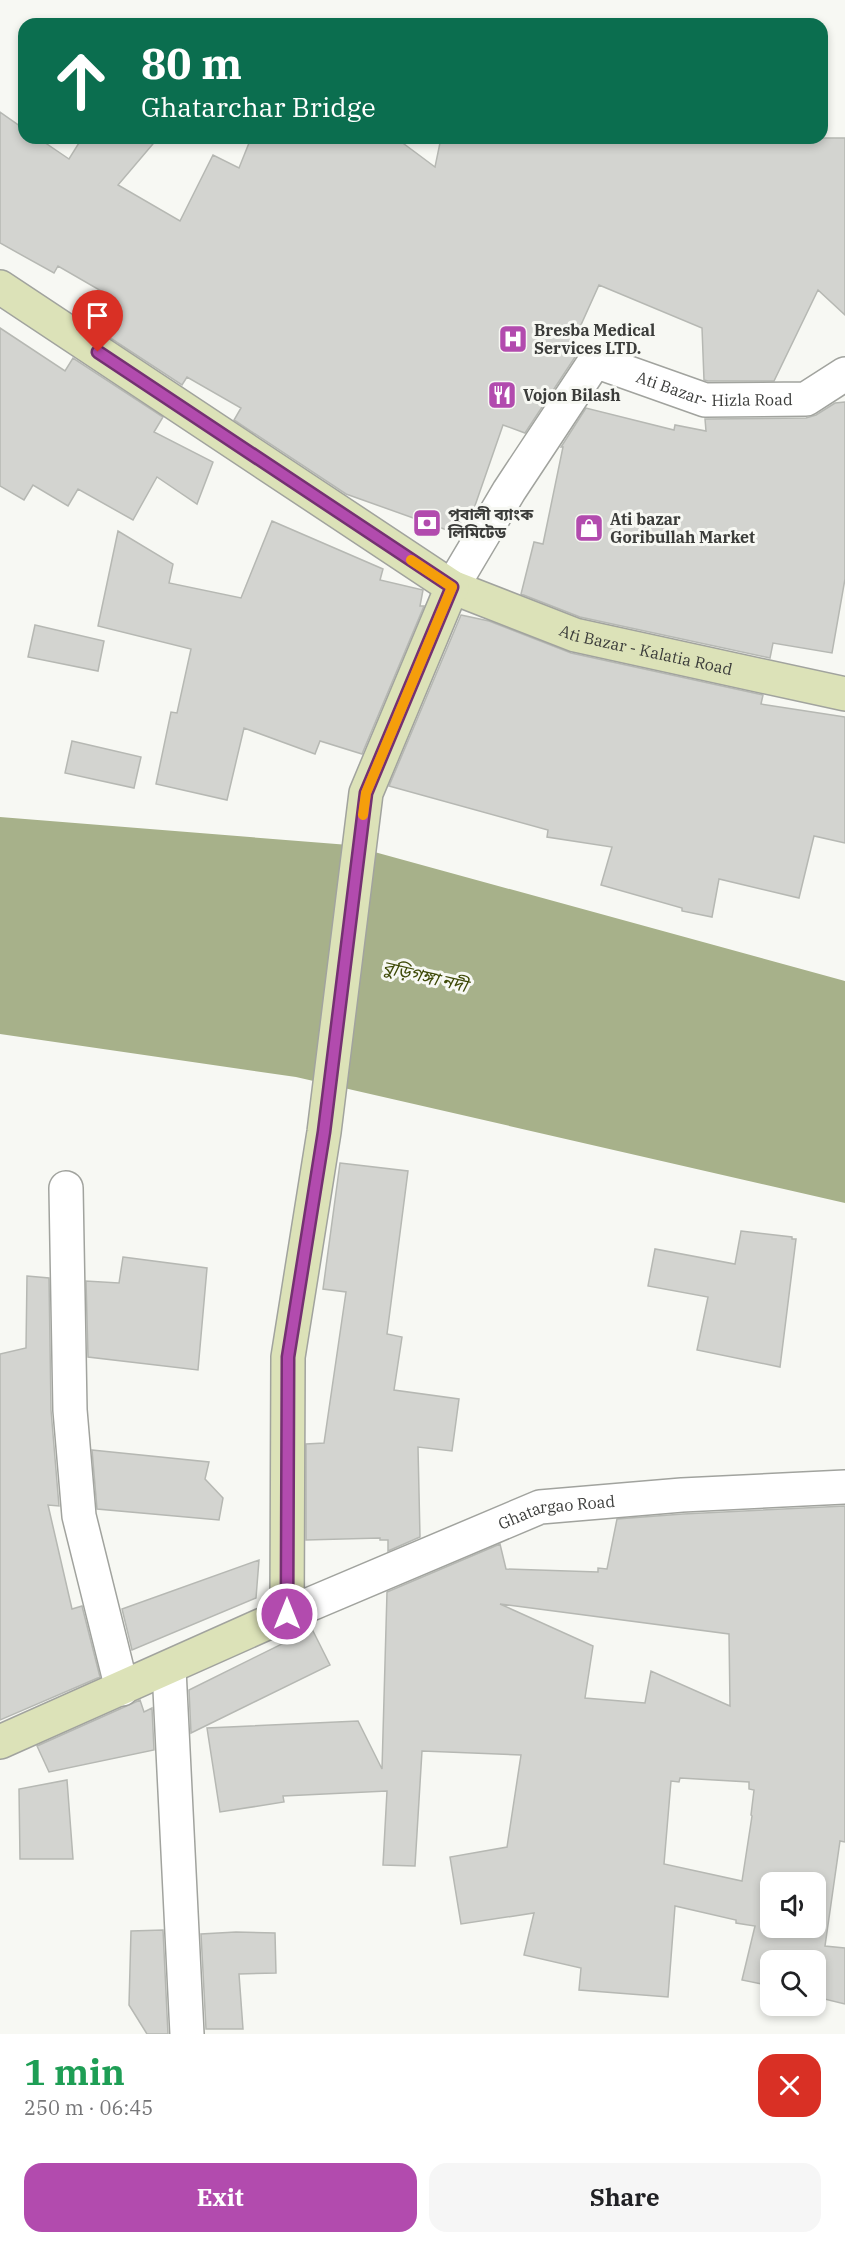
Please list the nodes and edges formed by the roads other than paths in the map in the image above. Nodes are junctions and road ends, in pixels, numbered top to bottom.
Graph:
1 (0, 286) edge
2 (845, 374) edge
3 (845, 393) edge
4 (806, 399) junction
5 (452, 587) junction
6 (845, 694) edge
7 (66, 1188) dead end
8 (845, 1487) edge
9 (287, 1614) junction
10 (169, 1668) junction
11 (122, 1689) junction
12 (0, 1742) edge
13 (187, 2034) edge

1 - 5 main road, Ati Bazar - Kalatia Road
2 - 4 street, Ati Bazar- Hizla Road
3 - 4 street
4 - 5 street, Ati Bazar- Hizla Road
5 - 6 main road, Ati Bazar - Kalatia Road
5 - 9 main road
7 - 11 street
8 - 9 street, Ghatargao Road
9 - 10 main road
10 - 11 main road
10 - 13 street
11 - 12 main road

